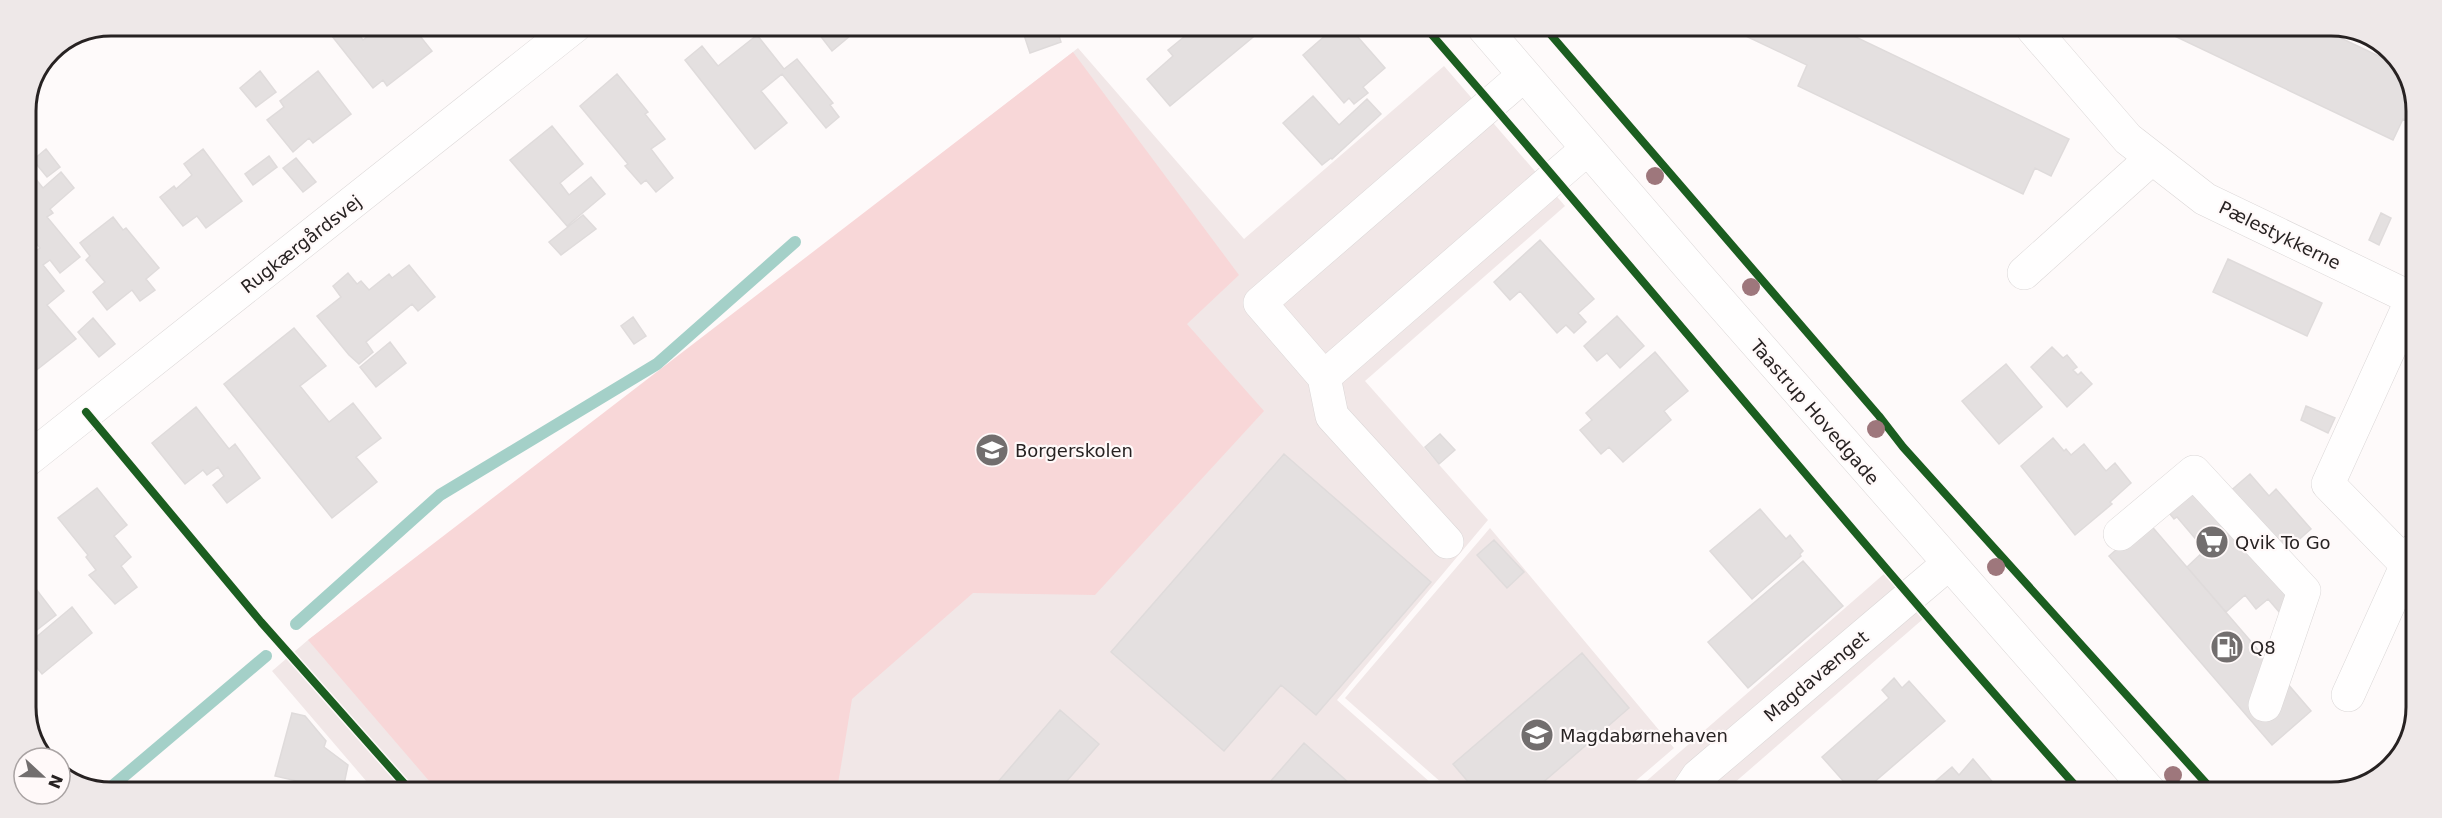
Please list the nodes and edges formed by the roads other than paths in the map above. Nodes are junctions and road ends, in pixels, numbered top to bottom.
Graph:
1 (562, 36) edge
2 (1491, 36) edge
3 (2039, 36) edge
4 (1524, 75) junction
5 (1587, 149) junction
6 (2152, 158) junction
7 (2024, 273) dead end
8 (2406, 295) edge
9 (2406, 316) edge
10 (1324, 377) junction
11 (36, 453) edge
12 (2120, 534) dead end
13 (1447, 542) dead end
14 (2406, 554) edge
15 (1948, 564) junction
16 (2406, 567) edge
17 (2348, 694) dead end
18 (2265, 705) dead end
19 (1694, 782) edge
20 (2141, 782) edge

1 - 11 street, Rugkærgårdsvej
2 - 4 street, Taastrup Hovedgade
3 - 6 street, Pælestykkerne
4 - 5 street, Taastrup Hovedgade
4 - 10 street
5 - 10 street
5 - 15 street, Taastrup Hovedgade
6 - 7 street
6 - 8 street, Pælestykkerne
9 - 14 street
10 - 13 street
12 - 18 street
15 - 19 street, Magdavænget
15 - 20 street, Taastrup Hovedgade
16 - 17 street

